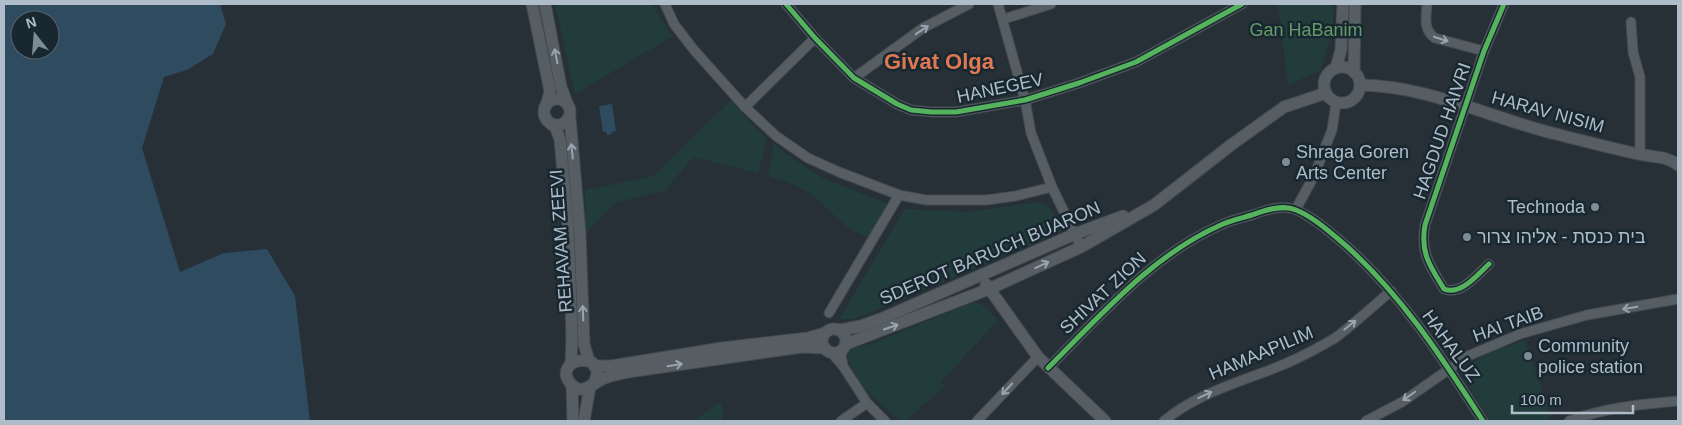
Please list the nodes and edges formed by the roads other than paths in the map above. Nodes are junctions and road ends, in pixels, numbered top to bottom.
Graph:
1 (532, 4) edge
2 (545, 4) edge
3 (665, 4) edge
4 (786, 4) edge
5 (969, 4) edge
6 (998, 4) edge
7 (1051, 4) edge
8 (1242, 4) edge
9 (1343, 4) edge
10 (1355, 4) edge
11 (1427, 4) edge
12 (1504, 4) edge
13 (1004, 19) junction
14 (1631, 22) dead end
15 (815, 38) junction
16 (1484, 51) junction
17 (1336, 68) junction
18 (1354, 72) junction
19 (854, 78) junction
20 (1324, 80) junction
21 (1360, 86) junction
22 (1326, 93) junction
23 (1025, 100) junction
24 (1302, 100) junction
25 (547, 103) junction
26 (568, 103) junction
27 (1336, 103) junction
28 (1465, 106) junction
29 (745, 107) junction
30 (570, 118) junction
31 (551, 124) junction
32 (1640, 154) junction
33 (1678, 165) edge
34 (1052, 187) junction
35 (899, 195) junction
36 (1154, 205) junction
37 (1296, 209) junction
38 (1075, 234) junction
39 (1081, 247) junction
40 (1489, 264) dead end
41 (980, 276) junction
42 (1011, 280) junction
43 (989, 289) junction
44 (1391, 291) junction
45 (1678, 299) edge
46 (1001, 306) junction
47 (829, 313) dead end
48 (840, 330) junction
49 (826, 333) junction
50 (844, 346) junction
51 (828, 350) junction
52 (1038, 357) junction
53 (591, 363) junction
54 (571, 364) junction
55 (843, 366) junction
56 (1048, 368) junction
57 (1450, 369) junction
58 (592, 385) junction
59 (572, 386) junction
60 (1678, 401) edge
61 (867, 403) junction
62 (573, 421) edge
63 (584, 421) edge
64 (841, 421) edge
65 (885, 421) edge
66 (977, 421) edge
67 (1105, 421) edge
68 (1164, 421) edge
69 (1366, 421) edge
70 (1483, 421) edge
71 (1569, 421) edge

1 - 25 street
26 -> 2 street
3 - 29 street
4 - 15 street, HANEGEV
19 -> 5 street
6 - 13 street
7 - 13 street
8 - 23 street, HANEGEV
9 - 17 street
10 - 18 street
11 -> 16 street
12 - 16 street, HAGDUD HAIVRI
13 - 23 street
14 - 32 street
15 - 19 street, HANEGEV
15 - 29 street
16 - 28 street, HAGDUD HAIVRI
17 - 18 street
17 - 20 street
18 - 21 street
19 - 23 street, HANEGEV
20 - 22 street
20 - 24 street, SDEROT BARUCH BUARON
21 - 27 street
21 - 28 street, HARAV NISIM
22 - 24 street, SDEROT BARUCH BUARON
22 - 27 street
23 - 34 street
24 - 36 street, SDEROT BARUCH BUARON
25 - 26 street
25 - 31 street
26 - 30 street
27 - 37 street
28 - 32 street, HARAV NISIM
28 - 40 street, HAGDUD HAIVRI
29 - 35 street
30 - 31 street
53 -> 30 street, REHAVAM ZEEVI
31 - 54 street, REHAVAM ZEEVI
32 - 33 street, HARAV NISIM
34 - 35 street
34 - 38 street
35 - 47 street
36 - 38 street, SDEROT BARUCH BUARON
36 - 39 street, SDEROT BARUCH BUARON
37 - 44 street, HAHALUZ
37 - 56 street, SHIVAT ZION
38 - 39 street
38 - 41 street, SDEROT BARUCH BUARON
42 -> 39 street, SDEROT BARUCH BUARON
41 - 43 street
41 - 48 street, SDEROT BARUCH BUARON
42 - 43 street, SDEROT BARUCH BUARON
42 - 46 street
43 - 46 street
50 -> 43 street, SDEROT BARUCH BUARON
44 - 57 street, HAHALUZ
68 -> 44 street, HAMAAPILIM
45 -> 57 street, HAI TAIB
46 - 52 street
48 - 49 street
48 - 50 street
49 - 51 street
49 - 53 street
50 - 51 street
50 - 55 street
51 - 55 street
58 -> 51 street
52 - 56 street
52 -> 66 street
53 - 54 street
53 - 58 street
54 - 59 street
55 - 61 street
56 - 67 street
57 -> 69 street, HAI TAIB
57 - 70 street, HAHALUZ
58 - 59 street
58 - 63 street
59 - 62 street
60 - 71 street
61 - 64 street
61 - 65 street

